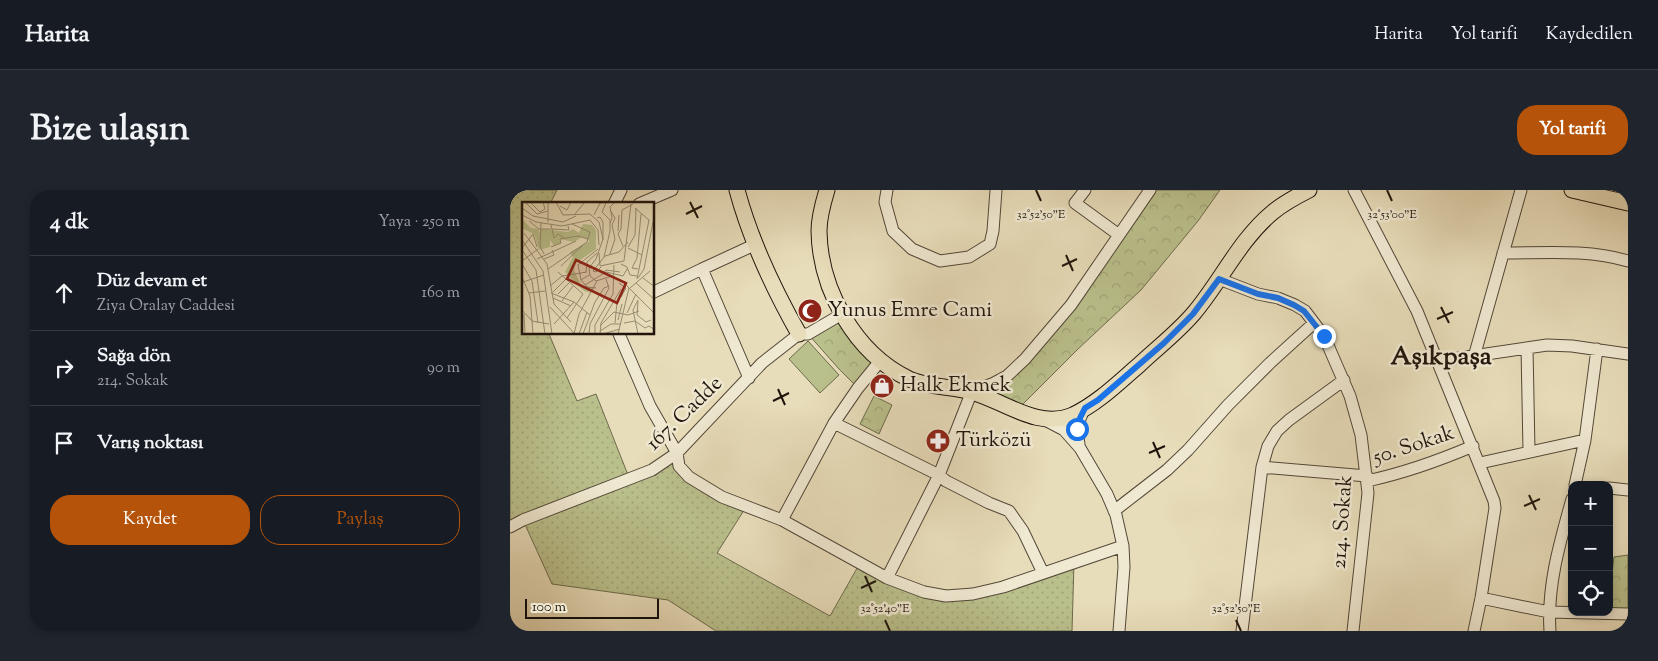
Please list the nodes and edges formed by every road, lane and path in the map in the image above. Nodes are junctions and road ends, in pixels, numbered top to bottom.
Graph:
1 (621, 190) edge
2 (672, 190) edge
3 (737, 190) edge
4 (826, 190) edge
5 (888, 190) edge
6 (996, 190) edge
7 (1086, 190) edge
8 (1150, 190) edge
9 (1309, 190) edge
10 (1354, 190) edge
11 (1521, 190) edge
12 (1572, 190) edge
13 (615, 202) edge
14 (644, 202) edge
15 (1628, 203) edge
16 (1119, 235) junction
17 (754, 245) junction
18 (1503, 253) junction
19 (1628, 262) edge
20 (702, 269) junction
21 (1219, 279) junction
22 (655, 292) edge
23 (842, 314) junction
24 (1314, 323) junction
25 (799, 334) junction
26 (619, 335) edge
27 (1527, 348) junction
28 (1597, 349) junction
29 (1628, 354) edge
30 (1474, 357) junction
31 (881, 360) junction
32 (1439, 362) junction
33 (749, 378) junction
34 (1344, 380) junction
35 (972, 392) junction
36 (1085, 408) junction
37 (1040, 418) junction
38 (834, 423) junction
39 (1585, 440) junction
40 (1473, 446) junction
41 (1080, 448) junction
42 (1529, 452) junction
43 (677, 453) junction
44 (1480, 464) junction
45 (1262, 467) junction
46 (939, 475) junction
47 (1367, 478) junction
48 (1577, 481) edge
49 (1613, 488) edge
50 (1628, 490) edge
51 (1114, 511) junction
52 (1568, 513) edge
53 (782, 520) junction
54 (510, 527) edge
55 (1123, 546) junction
56 (1043, 573) junction
57 (887, 578) junction
58 (1481, 598) junction
59 (1549, 612) junction
60 (1628, 614) edge
61 (1119, 631) edge
62 (1242, 631) edge
63 (1353, 631) edge
64 (1474, 631) edge
65 (1550, 631) edge

1 - 13 street
2 - 14 street
3 - 17 main road
4 - 23 main road
5 - 6 street
7 - 16 street
8 - 16 street
9 - 21 main road
10 - 32 street
11 - 18 street
12 - 15 main road
16 - 35 street
17 - 20 street
17 - 25 main road
18 - 19 street
18 - 30 street
20 - 22 street
20 - 33 street
21 - 24 street, 214. Sokak
21 - 36 main road
23 - 25 street, 167. Cadde
23 - 31 main road
24 - 34 street, 214. Sokak
24 - 51 street
25 - 33 street, 167. Cadde
26 - 43 street
27 - 28 street
27 - 30 street
27 - 42 street
28 - 29 street
28 - 39 street
30 - 32 street
31 - 35 main road
31 - 38 street
32 - 40 street
33 - 43 street, 167. Cadde
34 - 45 street
34 - 47 street, 214. Sokak
35 - 37 main road
35 - 46 street
36 - 37 main road
36 - 41 street
37 - 41 street
38 - 46 street
38 - 53 street
39 - 42 street
39 - 48 street
40 - 44 street
40 - 47 street, 50. Sokak
41 - 51 street
42 - 44 street
43 - 53 street
43 - 54 street, 167. Cadde
44 - 58 street
45 - 47 street, 50. Sokak
45 - 62 street
46 - 56 street
46 - 57 street
47 - 63 street, 214. Sokak
49 - 50 street
51 - 55 street
52 - 59 street
53 - 57 street
55 - 56 street
55 - 61 street
56 - 57 street
58 - 59 street
58 - 64 street
59 - 60 street
59 - 65 street

